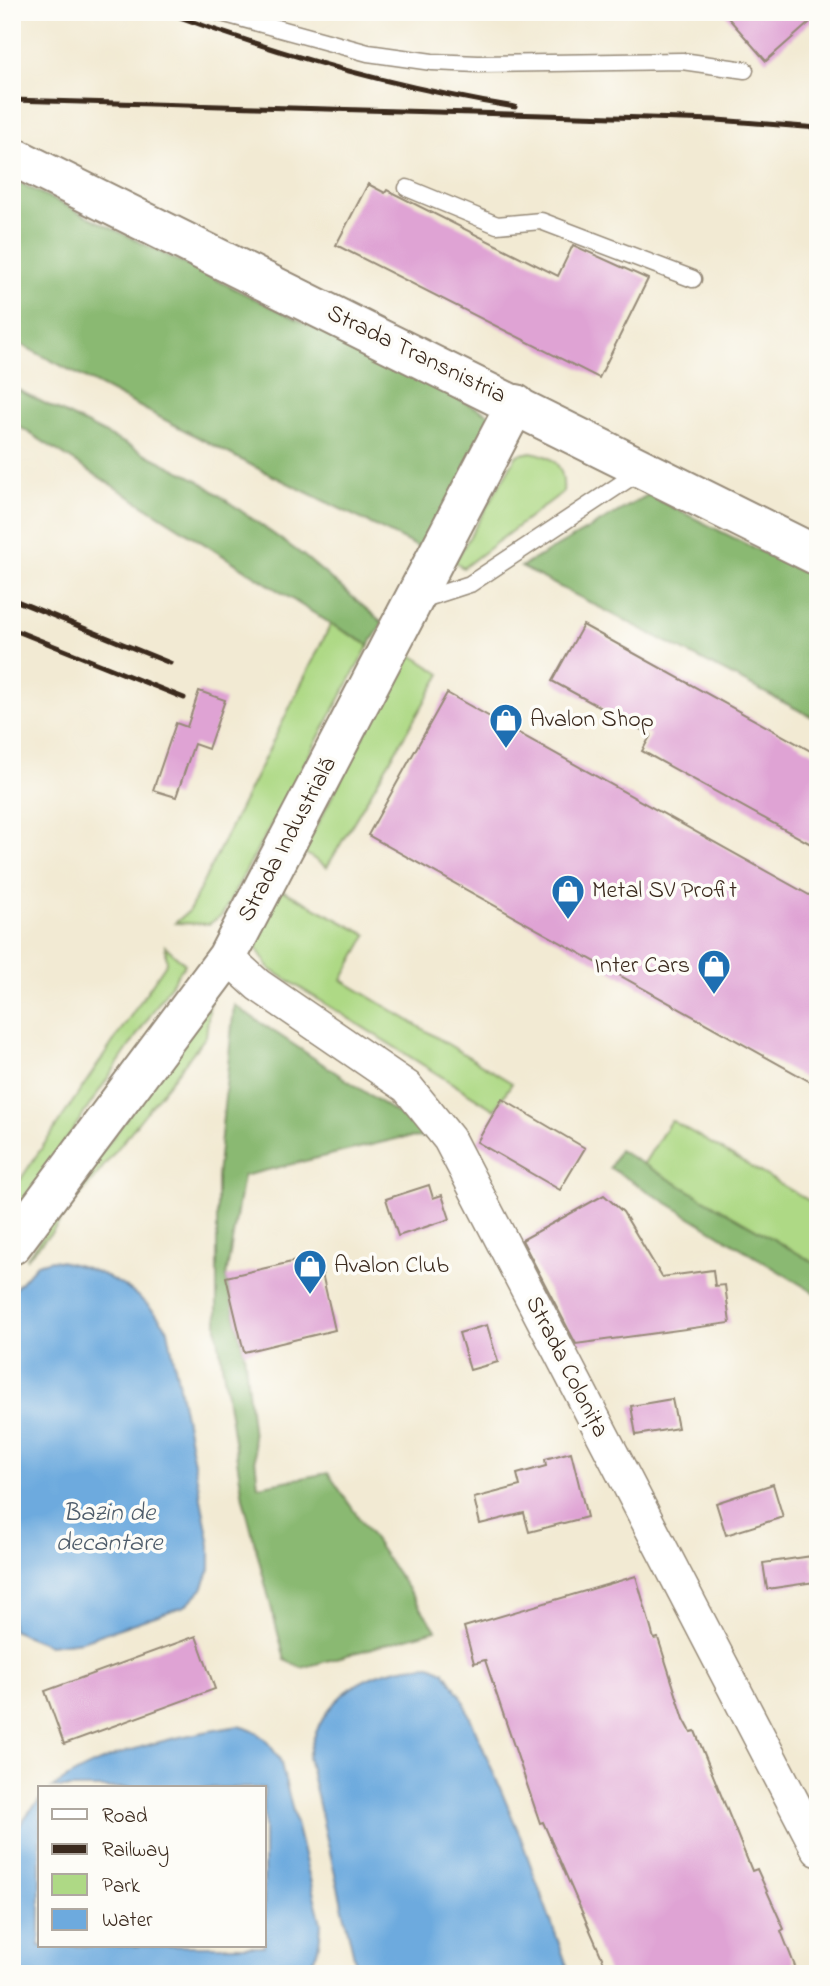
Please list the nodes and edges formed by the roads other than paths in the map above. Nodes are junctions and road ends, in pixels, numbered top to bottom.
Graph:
1 (218, 12) edge
2 (745, 70) dead end
3 (12, 156) edge
4 (407, 188) dead end
5 (693, 279) dead end
6 (516, 404) junction
7 (646, 468) junction
8 (818, 556) edge
9 (412, 602) junction
10 (227, 957) junction
11 (12, 1245) edge
12 (818, 1850) edge

1 - 2 lane
3 - 6 street, Strada Transnistria
4 - 5 lane
6 - 7 street, Strada Transnistria
6 - 9 street, Strada Industrială
7 - 8 street, Strada Transnistria
7 - 9 lane
9 - 10 street, Strada Industrială
10 - 11 street, Strada Industrială
10 - 12 street, Strada Colonița

